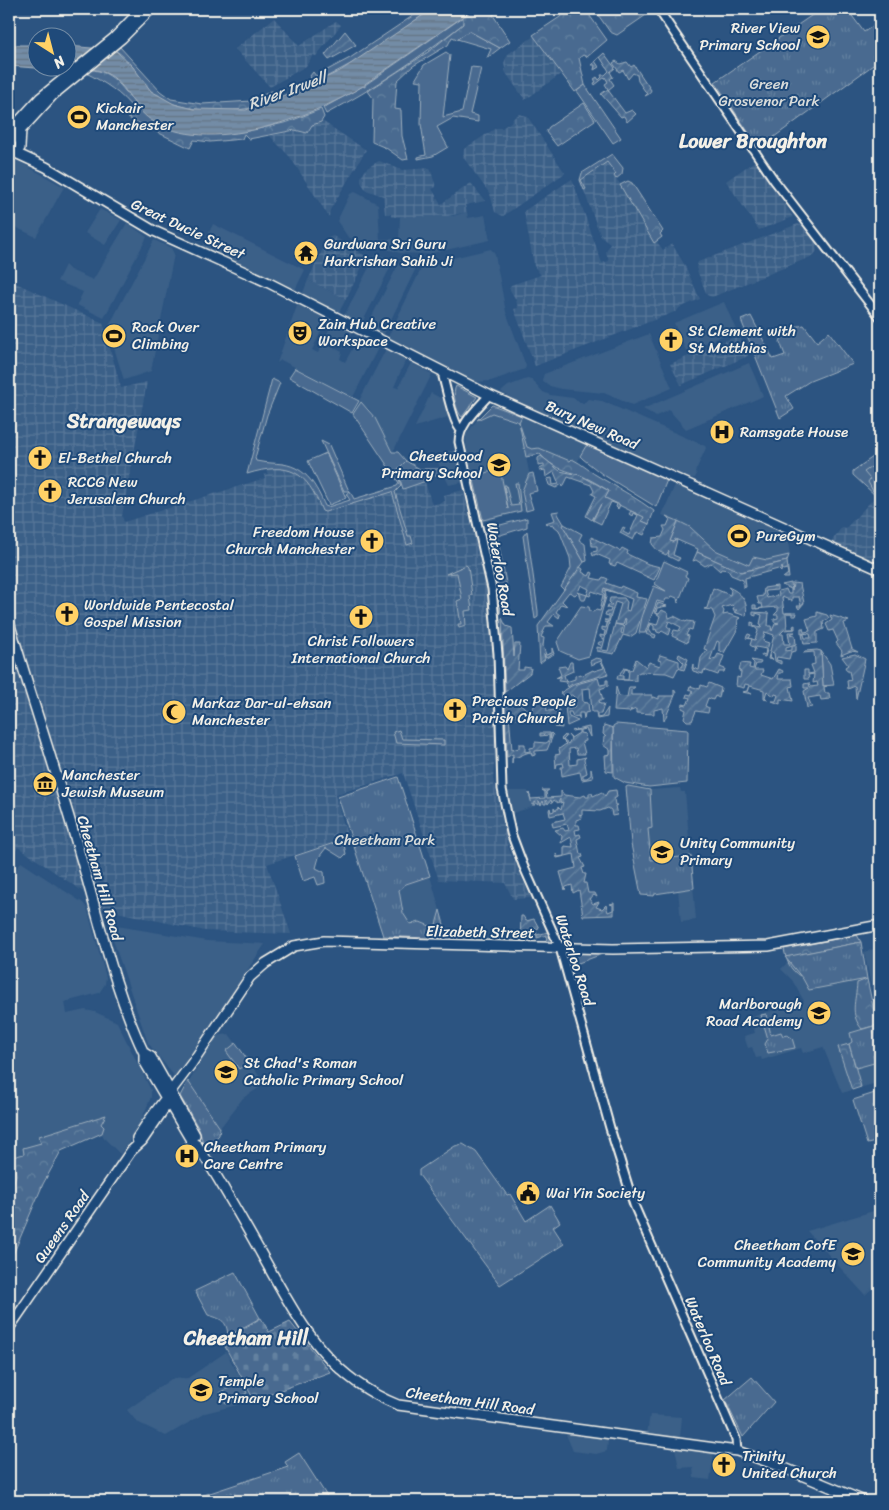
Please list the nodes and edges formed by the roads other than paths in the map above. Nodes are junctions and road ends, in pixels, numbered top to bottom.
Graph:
1 (142, 9) edge
2 (151, 9) edge
3 (658, 9) edge
4 (118, 38) junction
5 (63, 82) junction
6 (22, 129) junction
7 (9, 132) edge
8 (9, 144) edge
9 (20, 148) junction
10 (9, 150) edge
11 (46, 167) junction
12 (296, 296) joint
13 (880, 317) edge
14 (449, 375) junction
15 (489, 395) junction
16 (462, 428) junction
17 (880, 570) edge
18 (9, 622) edge
19 (880, 925) edge
20 (294, 946) joint
21 (560, 948) junction
22 (146, 1055) junction
23 (192, 1063) junction
24 (179, 1079) junction
25 (160, 1081) junction
26 (169, 1096) junction
27 (156, 1114) junction
28 (175, 1114) junction
29 (189, 1136) junction
30 (197, 1144) junction
31 (9, 1328) edge
32 (737, 1451) junction
33 (864, 1501) edge

1 - 4 highway
2 - 4 highway
3 - 13 main road
4 - 5 highway
5 - 6 highway
5 - 7 highway
6 - 8 highway
6 - 9 highway
8 - 9 highway, Great Ducie Street
9 - 11 highway, Great Ducie Street
10 - 11 highway, Great Ducie Street
11 - 12 highway, Great Ducie Street
12 - 14 highway, Bury New Road
14 - 15 highway, Bury New Road
14 - 16 main road
15 - 16 main road
15 - 17 highway, Bury New Road
16 - 21 main road, Waterloo Road
18 - 22 highway, Cheetham Hill Road
19 - 21 highway, Elizabeth Street
20 - 21 highway, Elizabeth Street
20 - 23 highway, Queens Road
21 - 32 main road, Waterloo Road
22 - 25 highway, Cheetham Hill Road
22 - 26 highway
23 - 24 highway, Queens Road
23 - 26 highway, Queens Road
24 - 25 highway
24 - 26 highway, Queens Road
25 - 26 highway, Cheetham Hill Road
25 - 27 highway
26 - 27 highway, Queens Road
26 - 28 highway, Cheetham Hill Road
26 - 29 highway
26 - 30 highway, Cheetham Hill Road
27 - 28 highway
27 - 31 highway, Queens Road
28 - 29 highway, Cheetham Hill Road
29 - 30 highway, Cheetham Hill Road
30 - 32 highway, Cheetham Hill Road
32 - 33 highway, Cheetham Hill Road

